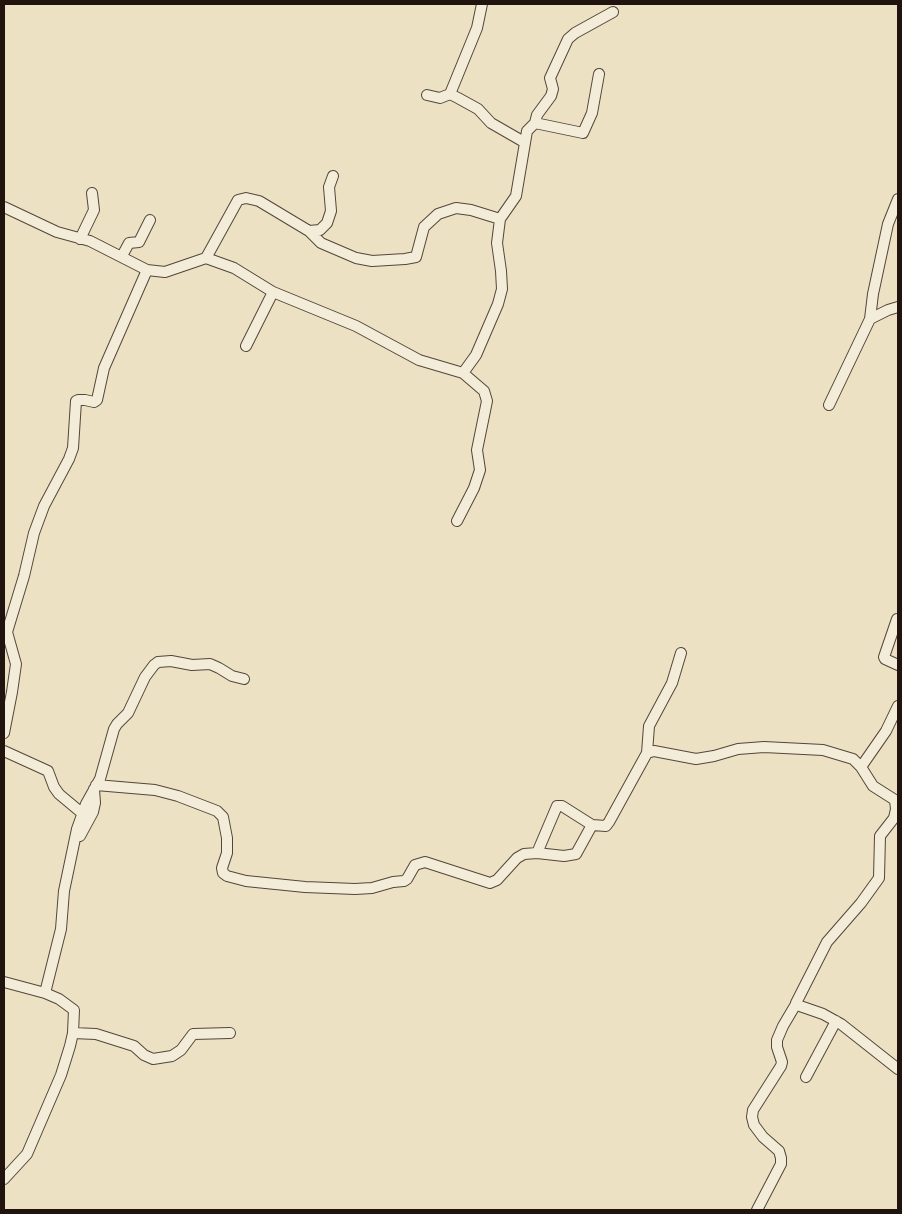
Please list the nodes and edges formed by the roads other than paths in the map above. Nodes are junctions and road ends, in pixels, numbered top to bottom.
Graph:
1 (482, 4) edge
2 (614, 12) dead end
3 (599, 74) dead end
4 (450, 94) junction
5 (428, 95) dead end
6 (535, 123) junction
7 (524, 142) junction
8 (332, 176) dead end
9 (92, 193) dead end
10 (898, 199) edge
11 (4, 207) edge
12 (500, 219) junction
13 (150, 220) dead end
14 (309, 231) junction
15 (80, 239) junction
16 (122, 256) junction
17 (206, 258) junction
18 (147, 270) junction
19 (274, 292) junction
20 (898, 307) edge
21 (870, 319) junction
22 (246, 346) dead end
23 (463, 373) junction
24 (829, 405) dead end
25 (457, 521) dead end
26 (897, 619) dead end
27 (682, 653) dead end
28 (898, 665) edge
29 (244, 679) dead end
30 (898, 706) edge
31 (4, 733) edge
32 (4, 751) edge
33 (647, 754) junction
34 (861, 767) junction
35 (95, 787) junction
36 (83, 814) junction
37 (592, 825) junction
38 (74, 845) junction
39 (537, 853) junction
40 (4, 982) edge
41 (45, 993) junction
42 (796, 1004) junction
43 (836, 1020) junction
44 (73, 1033) junction
45 (230, 1033) dead end
46 (898, 1069) edge
47 (806, 1077) dead end
48 (4, 1178) edge
49 (757, 1210) edge

1 - 4 street
2 - 6 street
3 - 6 street
4 - 5 street
4 - 7 street
6 - 7 street
7 - 12 street
8 - 14 street
9 - 15 street
10 - 21 street
11 - 15 street
12 - 14 street
12 - 23 street
13 - 16 street
14 - 17 street
15 - 16 street
16 - 18 street
17 - 18 street
17 - 19 street
18 - 31 street
19 - 22 street
19 - 23 street
20 - 21 street
21 - 24 street
23 - 25 street
26 - 28 street
27 - 33 street
29 - 35 street
30 - 34 street
32 - 36 street
33 - 34 street
33 - 37 street
34 - 42 street
35 - 36 street
35 - 38 street
35 - 39 street
36 - 38 street
37 - 39 street
37 - 39 street
38 - 41 street
40 - 41 street
41 - 44 street
42 - 43 street
42 - 49 street
43 - 46 street
43 - 47 street
44 - 45 street
44 - 48 street

